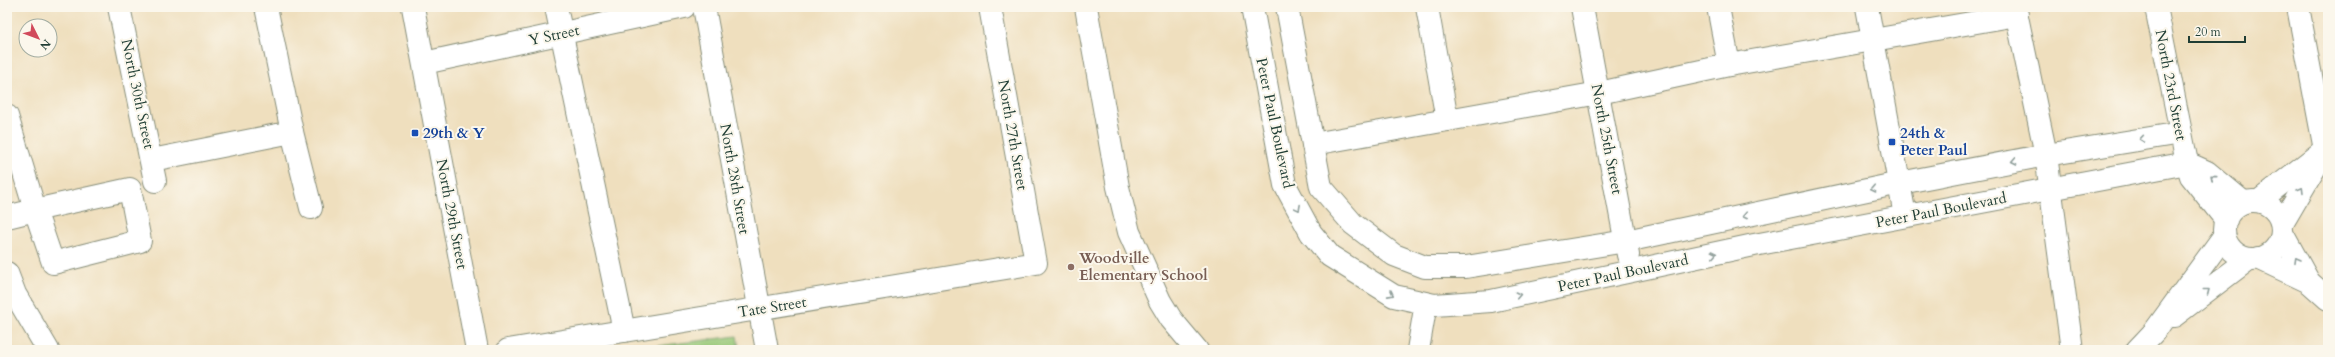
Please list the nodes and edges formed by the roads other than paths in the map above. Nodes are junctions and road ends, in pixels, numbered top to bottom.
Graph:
1 (119, 7) edge
2 (266, 7) edge
3 (413, 7) edge
4 (556, 7) edge
5 (684, 7) edge
6 (704, 7) edge
7 (990, 7) edge
8 (1086, 7) edge
9 (1252, 7) edge
10 (1286, 7) edge
11 (1427, 7) edge
12 (1582, 7) edge
13 (1718, 7) edge
14 (1866, 7) edge
15 (2156, 7) edge
16 (2298, 7) edge
17 (2016, 11) edge
18 (562, 34) junction
19 (1873, 40) junction
20 (424, 63) junction
21 (1729, 65) junction
22 (1599, 93) junction
23 (7, 116) edge
24 (1447, 120) junction
25 (292, 132) junction
26 (2181, 133) junction
27 (1313, 144) junction
28 (2326, 149) edge
29 (2046, 155) junction
30 (152, 160) junction
31 (2187, 163) junction
32 (155, 181) dead end
33 (1900, 183) junction
34 (2050, 189) junction
35 (2251, 202) junction
36 (311, 208) dead end
37 (35, 210) junction
38 (1906, 216) junction
39 (7, 217) edge
40 (2225, 228) junction
41 (2282, 228) junction
42 (1626, 241) junction
43 (2254, 258) junction
44 (1036, 263) joint
45 (1631, 271) junction
46 (7, 273) edge
47 (2309, 282) junction
48 (2328, 299) edge
49 (1426, 303) junction
50 (759, 310) junction
51 (624, 331) junction
52 (2154, 332) junction
53 (48, 350) edge
54 (477, 350) edge
55 (508, 350) edge
56 (767, 350) edge
57 (1197, 350) edge
58 (1418, 350) edge
59 (2072, 350) edge
60 (2137, 350) edge

1 - 30 street, North 30th Street
2 - 25 street
3 - 20 street, North 29th Street
4 - 18 street
5 - 18 street, Y Street
6 - 50 street, North 28th Street
7 - 44 street, North 27th Street
8 - 57 street
9 -> 49 street, Peter Paul Boulevard
10 - 27 street, Peter Paul Boulevard
11 - 24 street
12 - 22 street, North 25th Street
13 - 21 street
14 - 19 street
15 - 26 street, North 23rd Street
16 - 28 street
17 - 19 street
17 - 29 street
18 - 20 street, Y Street
18 - 51 street
19 - 21 street
19 - 33 street
20 - 54 street, North 29th Street
21 - 22 street
22 - 24 street
22 - 42 street, North 25th Street
23 - 37 street
24 - 27 street
25 - 30 street
25 - 36 street
26 -> 29 street, Peter Paul Boulevard
26 - 31 street, North 23rd Street
27 - 42 street, Peter Paul Boulevard
28 - 35 street
41 -> 28 street
29 -> 33 street, Peter Paul Boulevard
29 - 34 street
30 - 32 street, North 30th Street
31 - 34 street, Peter Paul Boulevard
35 -> 31 street
31 - 40 street, North 23rd Street
33 - 38 street
33 -> 42 street, Peter Paul Boulevard
34 - 38 street, Peter Paul Boulevard
34 - 59 street
35 - 40 street
35 - 41 street
37 - 37 street
37 - 39 street
45 -> 38 street, Peter Paul Boulevard
40 - 43 street
40 - 52 street
41 - 43 street
47 -> 41 street
42 - 45 street, North 25th Street
43 - 47 street
52 -> 43 street
44 - 50 street, Tate Street
49 -> 45 street, Peter Paul Boulevard
46 - 53 street
47 - 48 street
49 - 58 street
50 - 51 street, Tate Street
50 - 56 street, North 28th Street
51 - 55 street, Tate Street
52 - 60 street

